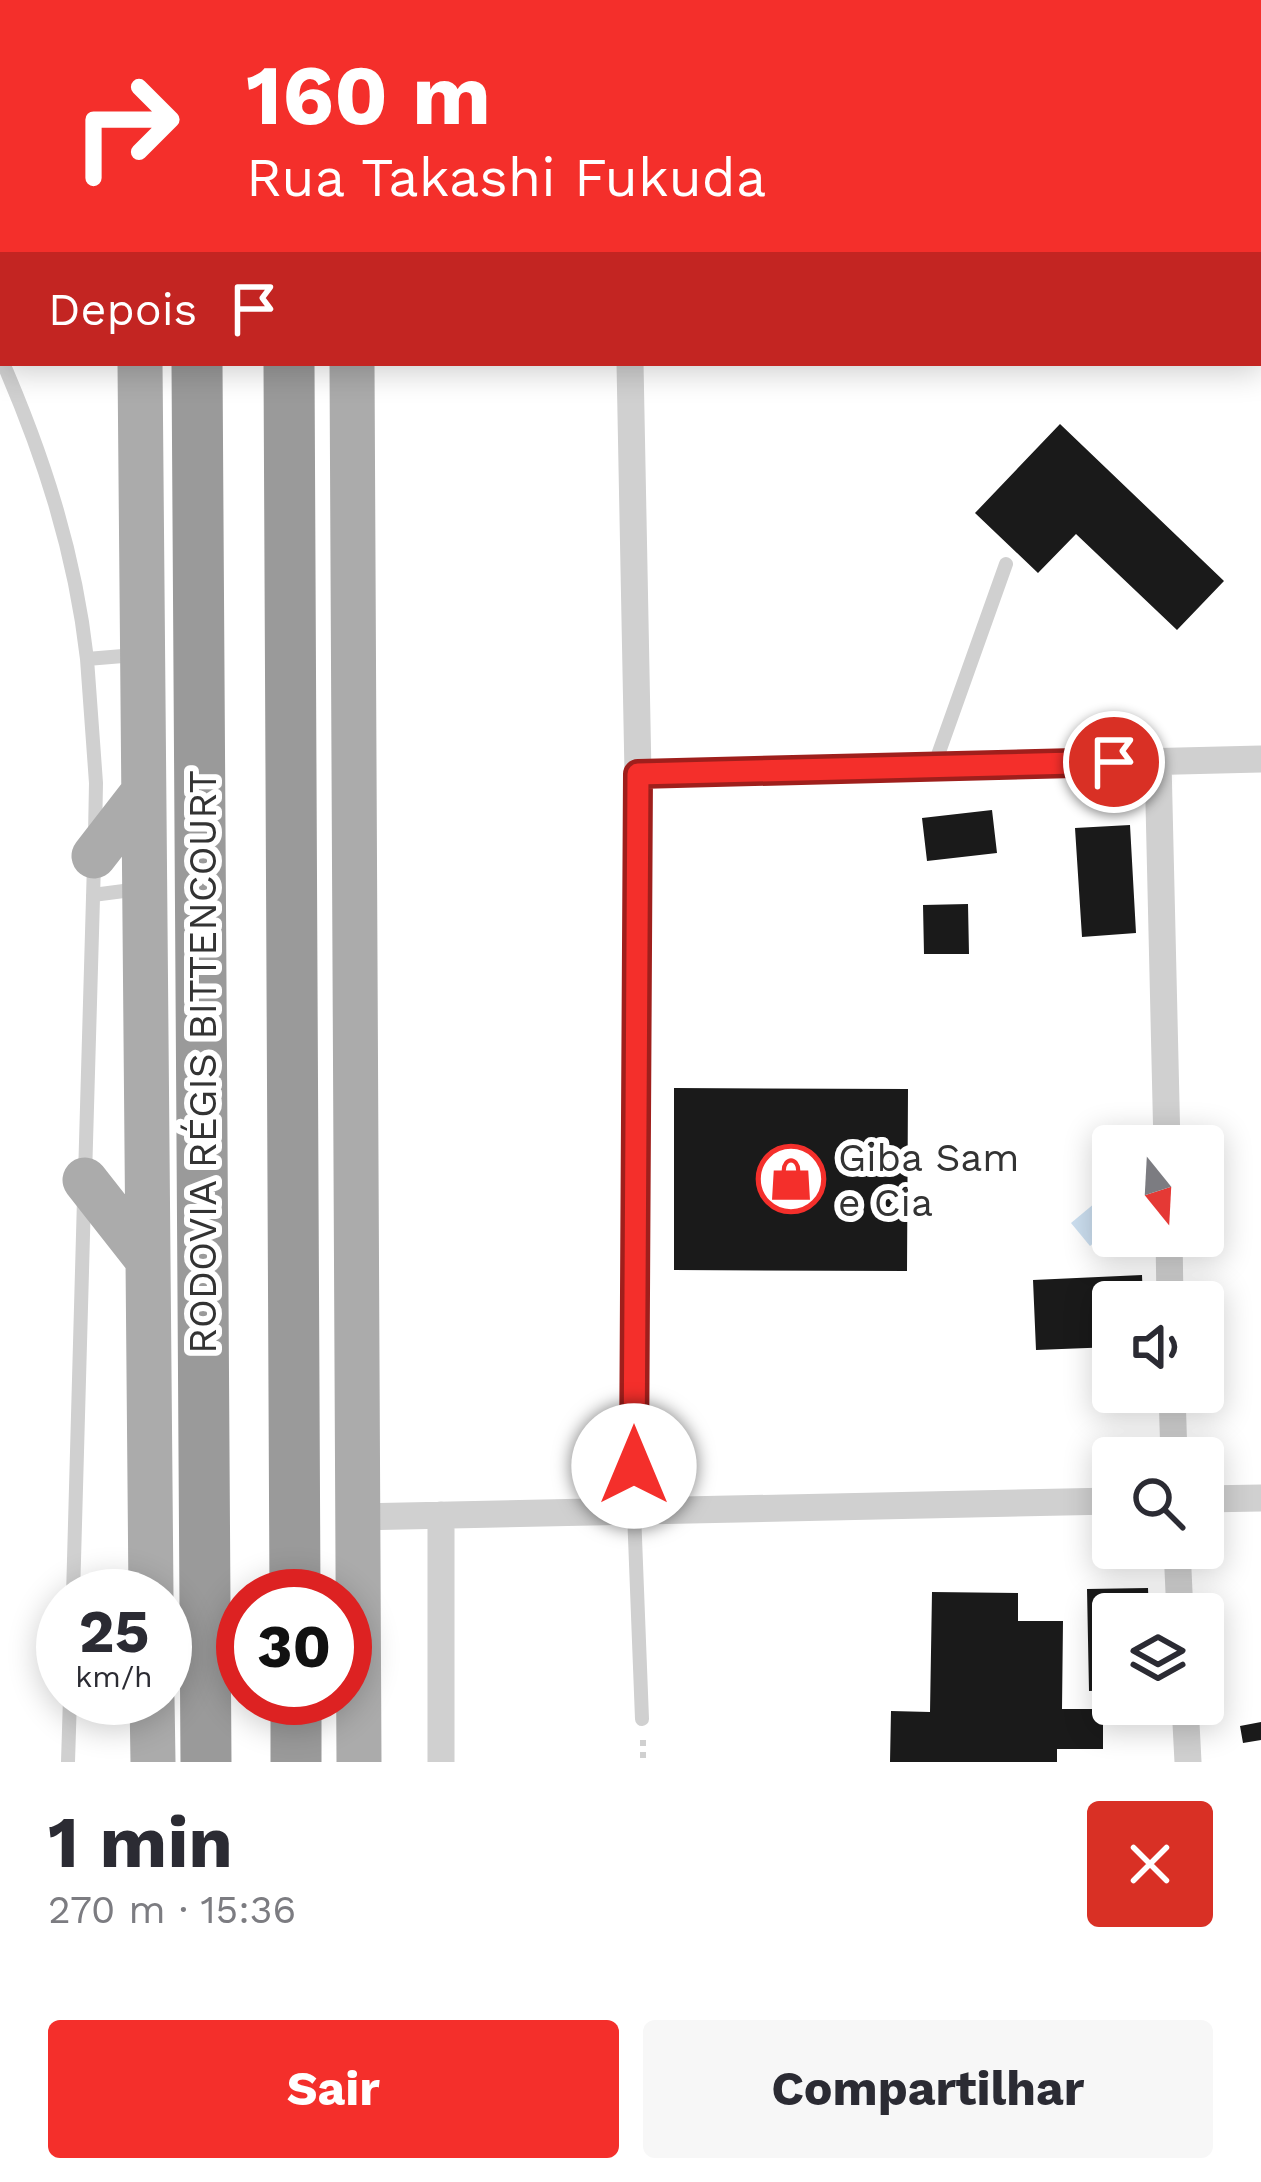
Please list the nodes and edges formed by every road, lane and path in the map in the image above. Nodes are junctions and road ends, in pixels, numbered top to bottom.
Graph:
1 (4, 366) edge
2 (140, 366) edge
3 (197, 366) edge
4 (289, 366) edge
5 (325, 366) edge
6 (352, 366) edge
7 (630, 366) edge
8 (1006, 564) dead end
9 (140, 654) junction
10 (87, 659) junction
11 (291, 699) junction
12 (1261, 759) edge
13 (1159, 761) junction
14 (934, 766) junction
15 (638, 774) junction
16 (142, 794) junction
17 (93, 876) junction
18 (144, 888) junction
19 (1167, 1125) edge
20 (85, 1180) junction
21 (148, 1259) junction
22 (1261, 1498) edge
23 (1224, 1499) edge
24 (1092, 1501) edge
25 (634, 1512) junction
26 (441, 1515) junction
27 (356, 1517) junction
28 (74, 1569) edge
29 (151, 1569) edge
30 (295, 1569) edge
31 (642, 1719) dead end
32 (69, 1725) edge
33 (152, 1725) edge
34 (296, 1725) edge
35 (1186, 1725) edge
36 (68, 1762) edge
37 (153, 1762) edge
38 (206, 1762) edge
39 (296, 1762) edge
40 (359, 1762) edge
41 (441, 1762) edge
42 (1188, 1762) edge

1 - 10 lane
2 - 9 main road
3 - 38 highway, RODOVIA RÉGIS BITTENCOURT
4 - 11 highway
5 - 11 highway
6 - 27 main road
7 - 15 street
8 - 14 lane
9 - 10 lane
9 - 16 main road
10 - 17 lane
11 - 30 highway
12 - 13 street
13 - 14 street
13 - 19 street
14 - 15 street
15 - 25 street
16 - 17 main road
16 - 18 main road
17 - 18 lane
17 - 20 lane
18 - 21 main road
20 - 21 main road
20 - 28 lane
21 - 29 main road
22 - 23 street
24 - 25 street
25 - 26 street
25 - 31 lane
26 - 27 street
26 - 41 street
27 - 40 main road
32 - 36 lane
33 - 37 main road
34 - 39 highway
35 - 42 street

